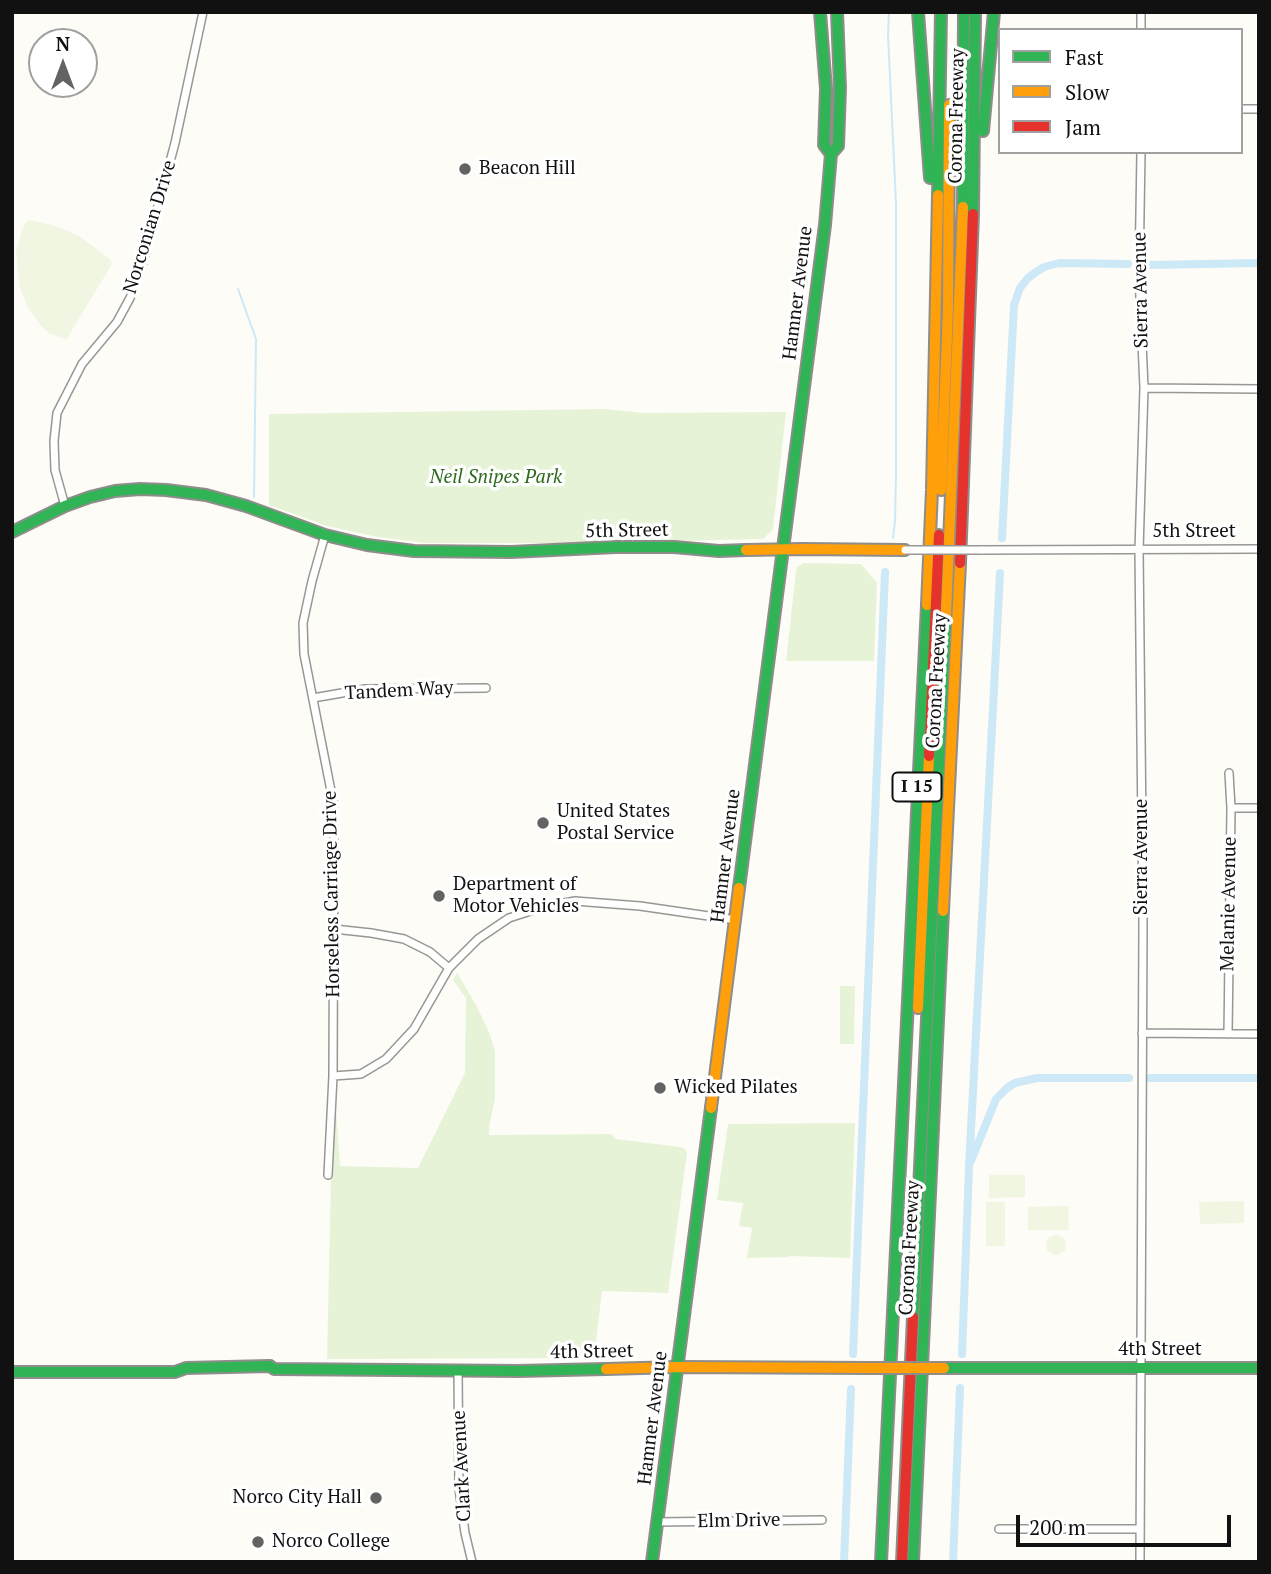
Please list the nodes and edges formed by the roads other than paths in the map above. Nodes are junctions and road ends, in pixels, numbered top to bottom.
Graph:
1 (203, 12) edge
2 (820, 12) edge
3 (837, 12) edge
4 (918, 12) edge
5 (941, 12) edge
6 (950, 12) edge
7 (964, 12) edge
8 (975, 12) edge
9 (994, 12) edge
10 (831, 153) junction
11 (1141, 154) edge
12 (974, 181) junction
13 (935, 310) junction
14 (1144, 388) junction
15 (1259, 389) edge
16 (65, 506) junction
17 (12, 532) edge
18 (325, 535) junction
19 (1259, 549) edge
20 (782, 550) junction
21 (905, 550) joint
22 (1139, 550) junction
23 (486, 688) dead end
24 (313, 698) junction
25 (1228, 773) dead end
26 (1231, 808) junction
27 (1259, 808) edge
28 (736, 920) junction
29 (334, 929) junction
30 (925, 966) junction
31 (449, 968) junction
32 (1142, 1033) junction
33 (906, 1034) junction
34 (1228, 1034) junction
35 (1259, 1034) edge
36 (937, 1036) junction
37 (333, 1076) junction
38 (328, 1175) dead end
39 (677, 1367) junction
40 (1140, 1368) junction
41 (1259, 1368) edge
42 (458, 1370) junction
43 (12, 1372) edge
44 (822, 1520) dead end
45 (657, 1522) junction
46 (999, 1529) dead end
47 (1140, 1529) junction
48 (472, 1562) edge
49 (652, 1562) edge
50 (881, 1562) edge
51 (893, 1562) edge
52 (902, 1562) edge
53 (913, 1562) edge
54 (1140, 1562) edge

1 - 16 street, Norconian Drive
2 - 10 main road, Hamner Avenue
3 - 10 main road, Hamner Avenue
4 - 13 main road
5 - 13 main road, Corona Freeway / I 15
6 - 30 main road
7 - 30 main road
8 - 12 main road, Corona Freeway / I 15
9 - 12 main road
10 - 20 main road, Hamner Avenue
11 - 14 street, Sierra Avenue
12 - 36 main road, Corona Freeway / I 15
13 - 33 main road, Corona Freeway / I 15
14 - 15 street
14 - 22 street, Sierra Avenue
16 - 17 main road, 5th Street
16 - 18 main road, 5th Street
18 - 20 main road, 5th Street
18 - 24 street, Horseless Carriage Drive
19 - 22 street, 5th Street
20 - 21 main road, 5th Street
20 - 28 main road, Hamner Avenue
21 - 22 street, 5th Street, bridge
22 - 32 street, Sierra Avenue
23 - 24 street, Tandem Way
24 - 29 street, Horseless Carriage Drive
25 - 26 street, Melanie Avenue
26 - 27 street
26 - 34 street, Melanie Avenue
28 - 31 street
28 - 39 main road, Hamner Avenue
29 - 31 street
29 - 37 street, Horseless Carriage Drive
30 - 33 main road, I 15
30 - 36 main road
30 - 51 main road
30 - 52 main road
31 - 37 street
32 - 34 street
32 - 40 street, Sierra Avenue
33 - 50 main road, Corona Freeway / I 15
34 - 35 street
36 - 53 main road, Corona Freeway / I 15
37 - 38 street, Horseless Carriage Drive
39 - 40 main road, 4th Street, bridge
39 - 42 main road, 4th Street
39 - 45 main road, Hamner Avenue
40 - 41 main road, 4th Street
40 - 47 street, Sierra Avenue
42 - 43 main road, 4th Street
42 - 48 street, Clark Avenue
44 - 45 street, Elm Drive
45 - 49 main road, Hamner Avenue
46 - 47 street
47 - 54 street, Sierra Avenue

